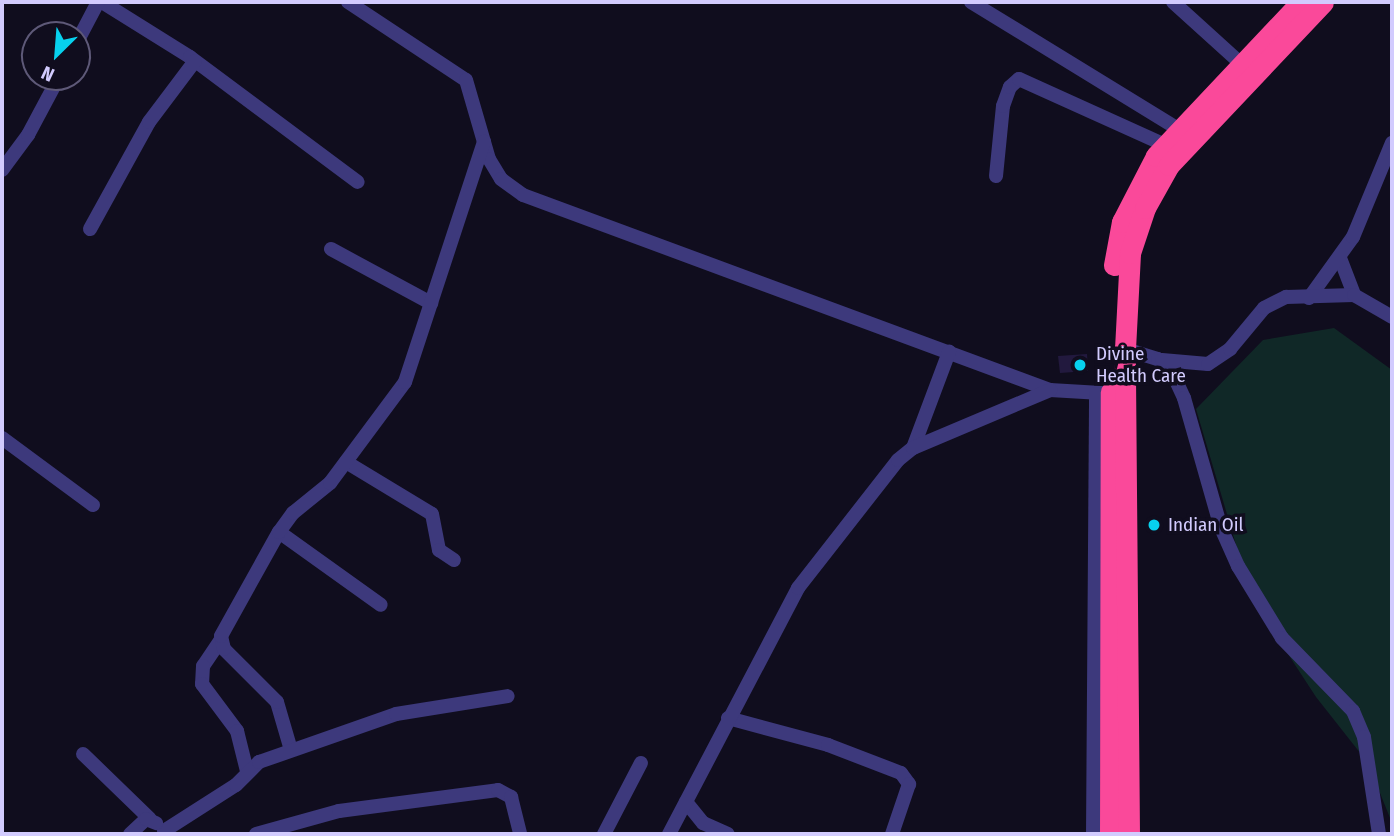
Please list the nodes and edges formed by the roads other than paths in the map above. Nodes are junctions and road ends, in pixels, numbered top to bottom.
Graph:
1 (100, 2) edge
2 (348, 2) edge
3 (971, 2) edge
4 (1173, 2) edge
5 (1301, 2) edge
6 (1323, 2) edge
7 (89, 21) edge
8 (195, 61) junction
9 (1247, 69) junction
10 (52, 91) edge
11 (1172, 137) junction
12 (484, 140) junction
13 (1392, 144) edge
14 (2, 170) edge
15 (996, 176) dead end
16 (358, 182) dead end
17 (90, 229) dead end
18 (331, 250) dead end
19 (1340, 258) junction
20 (1354, 295) junction
21 (1308, 298) junction
22 (431, 303) junction
23 (1392, 317) edge
24 (1125, 349) junction
25 (949, 352) junction
26 (1158, 359) junction
27 (1050, 390) junction
28 (1111, 394) junction
29 (2, 438) edge
30 (913, 448) junction
31 (346, 462) junction
32 (93, 505) dead end
33 (279, 532) junction
34 (454, 561) dead end
35 (381, 605) dead end
36 (220, 641) junction
37 (508, 696) dead end
38 (728, 718) junction
39 (291, 750) junction
40 (83, 754) dead end
41 (642, 763) dead end
42 (247, 771) junction
43 (686, 802) junction
44 (150, 819) junction
45 (166, 833) edge
46 (130, 834) edge
47 (256, 834) edge
48 (520, 834) edge
49 (604, 834) edge
50 (669, 834) edge
51 (728, 834) edge
52 (892, 834) edge
53 (1093, 834) edge
54 (1110, 834) edge
55 (1129, 834) edge
56 (1379, 834) edge

1 - 7 street
1 - 8 street
2 - 12 street
3 - 11 street
4 - 9 street
5 - 9 highway
6 - 9 highway
8 - 16 street
8 - 17 street
9 - 11 highway
9 - 24 highway
10 - 14 street
11 - 15 street
11 - 28 highway
12 - 22 street
12 - 25 street
13 - 19 street
18 - 22 street
19 - 20 street
19 - 21 street
20 - 21 street
20 - 23 street
21 - 26 street
22 - 31 street
24 - 26 street
24 - 28 highway
25 - 27 street
25 - 30 street
26 - 56 street
27 - 28 street
27 - 30 street
28 - 53 street
28 - 54 highway
28 - 55 highway
29 - 32 street
30 - 38 street
31 - 33 street
31 - 34 street
33 - 35 street
33 - 36 street
36 - 39 street
36 - 42 street
37 - 39 street
38 - 43 street
38 - 52 street
39 - 42 street
40 - 44 street
41 - 49 street
42 - 45 street
43 - 50 street
43 - 51 street
44 - 45 street
44 - 46 street
47 - 48 street

